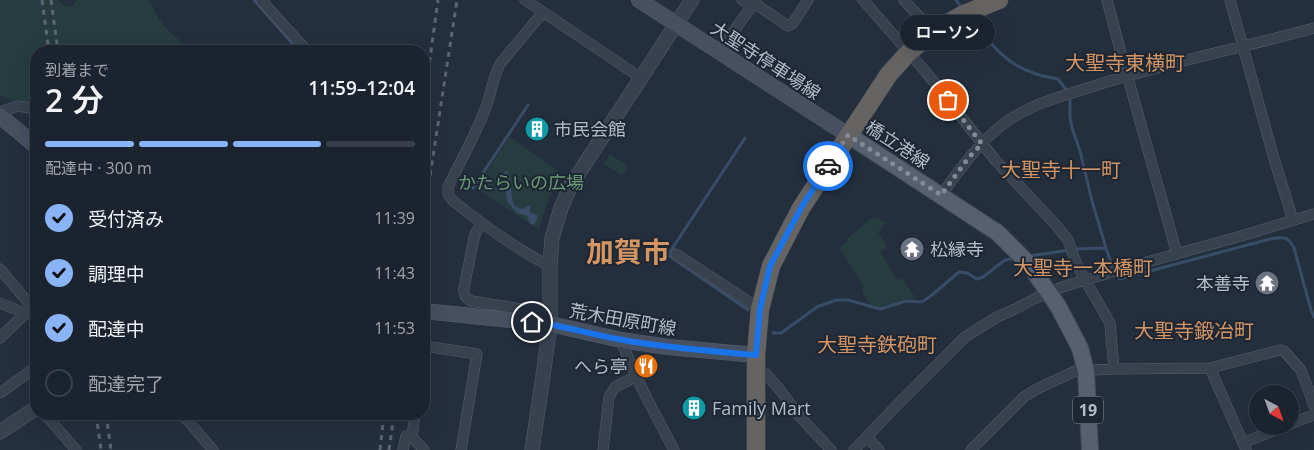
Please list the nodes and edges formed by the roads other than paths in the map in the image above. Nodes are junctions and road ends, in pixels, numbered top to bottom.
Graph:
1 (261, 0) edge
2 (525, 0) edge
3 (639, 0) edge
4 (692, 0) edge
5 (742, 0) edge
6 (808, 0) edge
7 (863, 0) edge
8 (904, 0) edge
9 (999, 0) edge
10 (1107, 0) edge
11 (1230, 0) edge
12 (754, 3) edge
13 (543, 12) junction
14 (675, 24) junction
15 (1314, 28) edge
16 (933, 32) junction
17 (302, 45) edge
18 (1242, 46) junction
19 (719, 52) junction
20 (909, 52) junction
21 (1127, 76) junction
22 (641, 78) junction
23 (30, 108) edge
24 (0, 112) edge
25 (0, 116) edge
26 (848, 135) junction
27 (30, 141) edge
28 (982, 144) junction
29 (941, 195) junction
30 (1314, 214) edge
31 (1293, 220) junction
32 (482, 223) junction
33 (676, 254) dead end
34 (1177, 254) junction
35 (550, 266) junction
36 (0, 269) edge
37 (1085, 280) junction
38 (1050, 293) junction
39 (0, 303) edge
40 (30, 308) edge
41 (30, 309) edge
42 (760, 309) junction
43 (30, 310) edge
44 (430, 311) edge
45 (550, 318) junction
46 (0, 338) edge
47 (621, 340) junction
48 (430, 347) edge
49 (756, 363) junction
50 (1210, 368) junction
51 (1114, 369) junction
52 (30, 371) edge
53 (1086, 371) junction
54 (637, 376) junction
55 (0, 393) edge
56 (1314, 406) edge
57 (30, 412) edge
58 (1314, 415) edge
59 (51, 420) edge
60 (187, 420) edge
61 (415, 420) edge
62 (1299, 421) edge
63 (1, 429) edge
64 (1267, 435) edge
65 (412, 437) junction
66 (867, 437) junction
67 (1244, 446) edge
68 (76, 450) edge
69 (213, 450) edge
70 (404, 450) edge
71 (424, 450) edge
72 (461, 450) edge
73 (532, 450) edge
74 (603, 450) edge
75 (674, 450) edge
76 (756, 450) edge
77 (831, 450) edge
78 (854, 450) edge
79 (879, 450) edge
80 (971, 450) edge
81 (1090, 450) edge

1 - 17 street
2 - 13 street
3 - 14 main road, 大聖寺停車場線
4 - 14 street
5 - 12 street
6 - 12 street
7 - 20 street
8 - 16 street
9 - 16 highway
10 - 21 street
11 - 18 street
12 - 19 street
13 - 22 street
13 - 32 street
14 - 19 main road, 大聖寺停車場線
14 - 22 street
15 - 18 street
16 - 20 highway
18 - 21 street
18 - 31 street
19 - 26 main road, 大聖寺停車場線
20 - 26 highway
20 - 28 street
21 - 28 street
21 - 34 street
22 - 35 street
23 - 24 street
25 - 27 main road
26 - 29 main road, 橋立港線 / 19
26 - 42 highway
28 - 29 street
28 - 37 street
29 - 38 main road, 橋立港線 / 19
30 - 31 street
31 - 34 street
32 - 35 street
32 - 45 street
33 - 42 street
34 - 37 street
35 - 45 street
36 - 40 street
37 - 38 street
37 - 51 street
38 - 53 main road, 橋立港線 / 19
38 - 66 street
39 - 41 street
42 - 49 highway
43 - 46 street
44 - 45 main road, 荒木田原町線
45 - 47 main road, 荒木田原町線
45 - 73 street
47 - 49 main road, 荒木田原町線
47 - 54 street
48 - 72 street
49 - 76 highway
49 - 77 street
50 - 51 street
50 - 56 street
50 - 67 street
51 - 53 street
52 - 55 street
53 - 80 street
53 - 81 main road, 橋立港線 / 19
54 - 74 street
54 - 75 street
57 - 63 street
58 - 62 street
59 - 68 street
60 - 69 street
61 - 65 street
64 - 67 street
65 - 70 street
65 - 71 street
66 - 78 street
66 - 79 street

